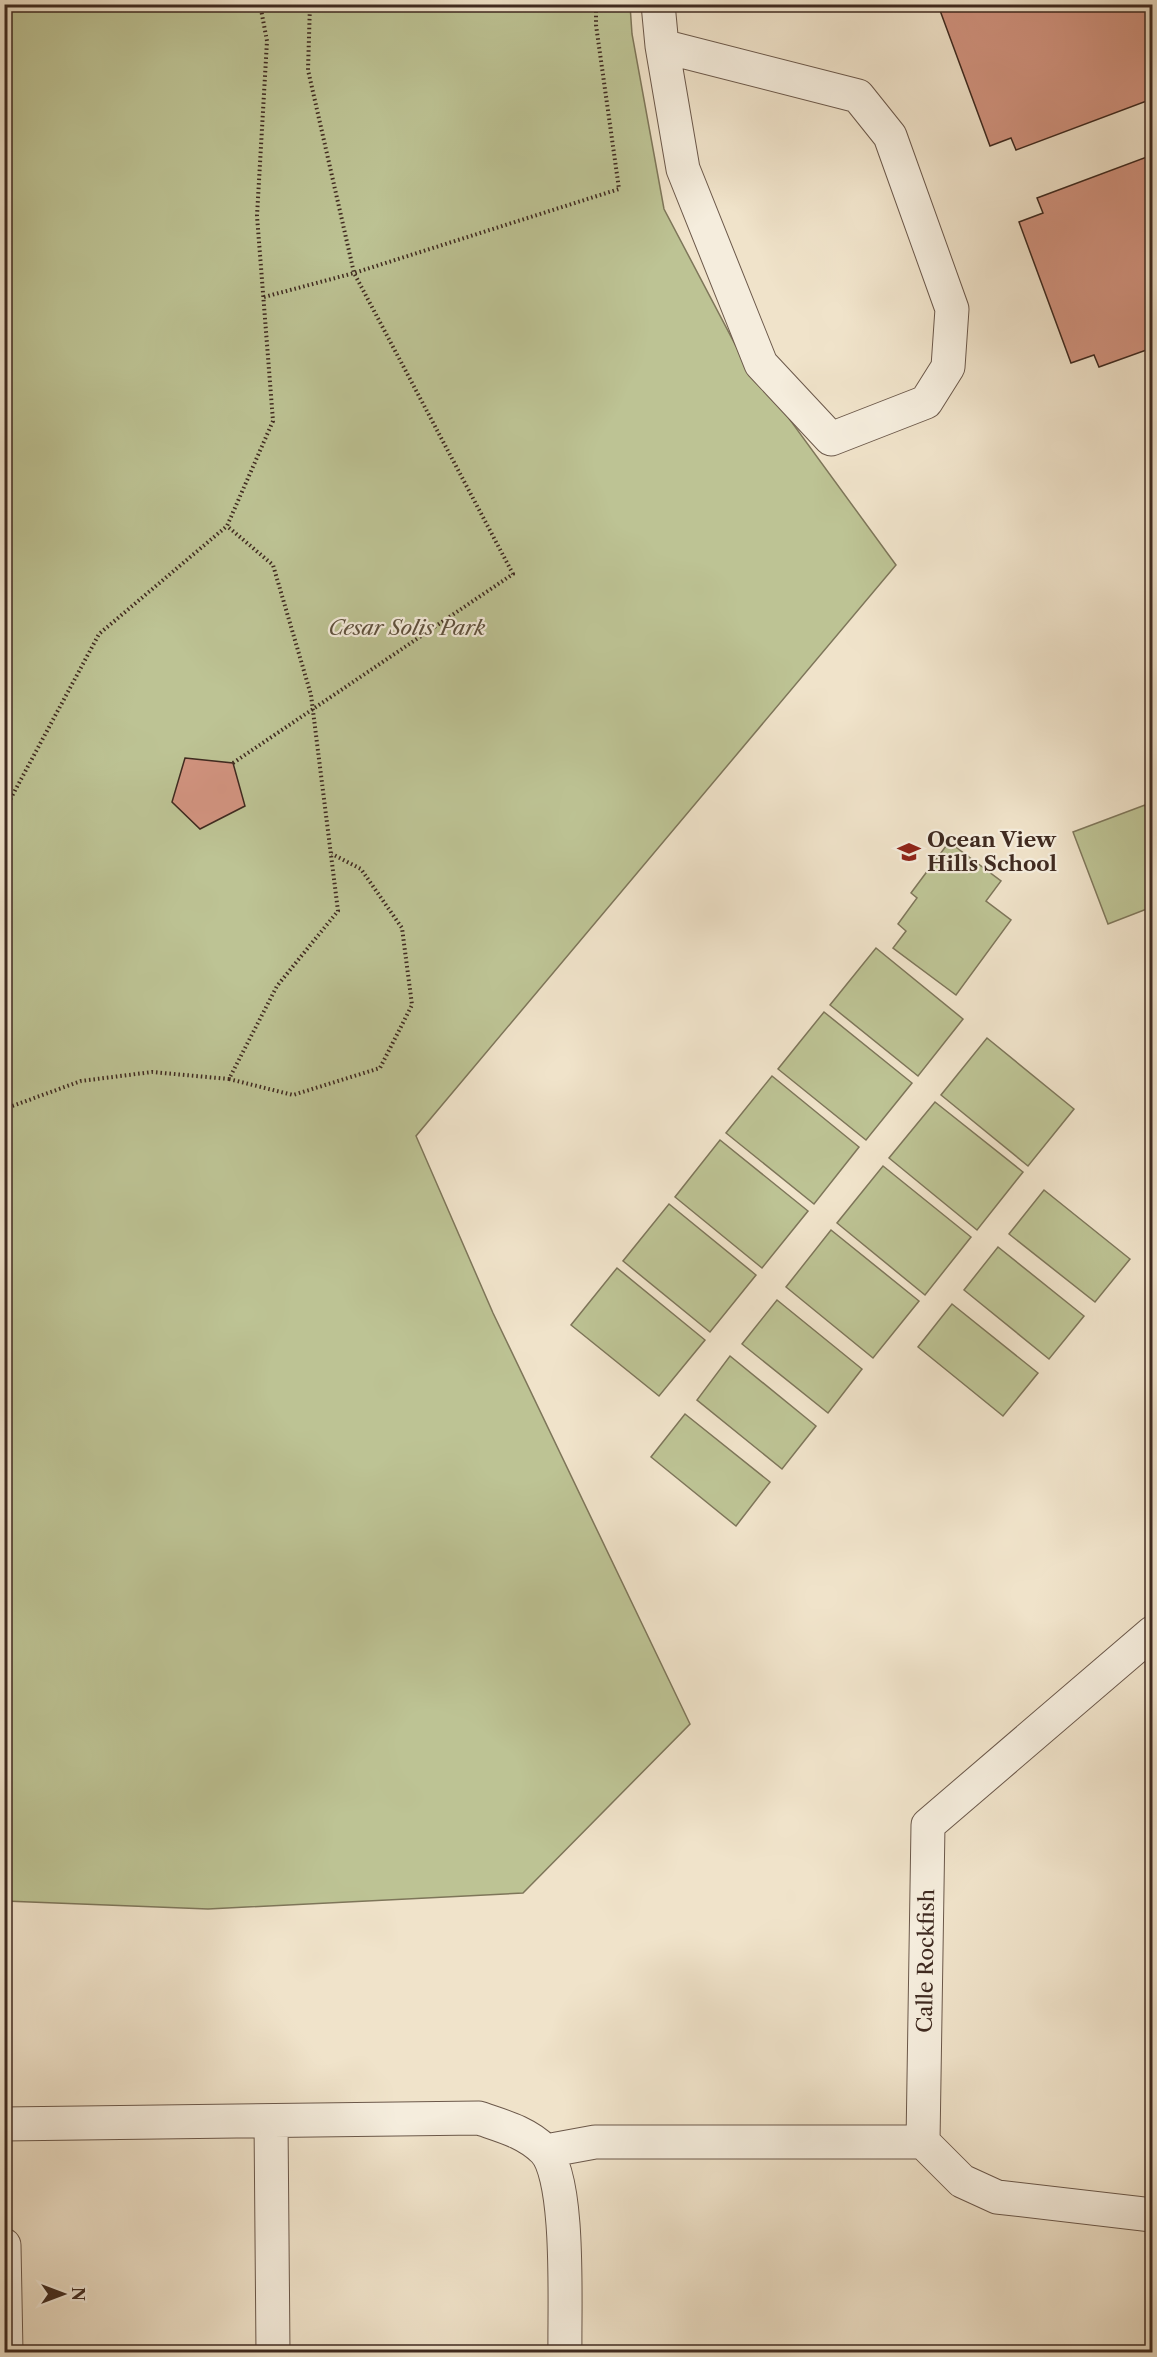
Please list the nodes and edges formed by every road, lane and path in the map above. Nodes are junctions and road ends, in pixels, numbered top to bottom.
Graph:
1 (260, 4) edge
2 (310, 4) edge
3 (596, 4) edge
4 (658, 4) edge
5 (662, 46) junction
6 (354, 273) junction
7 (264, 297) junction
8 (227, 526) junction
9 (313, 709) junction
10 (233, 763) dead end
11 (4, 812) edge
12 (332, 854) junction
13 (229, 1078) junction
14 (4, 1109) edge
15 (1152, 1633) edge
16 (271, 2121) junction
17 (4, 2124) edge
18 (923, 2142) junction
19 (546, 2151) junction
20 (1152, 2215) edge
21 (4, 2245) edge
22 (6, 2352) edge
23 (273, 2352) edge
24 (565, 2352) edge

1 - 7 path
2 - 6 path
3 - 6 path
4 - 5 street
5 - 5 street
6 - 7 path
6 - 9 path
7 - 8 path
8 - 9 path
8 - 11 path
9 - 10 path
9 - 12 path
12 - 13 path
12 - 13 path
13 - 14 path
15 - 18 street, Calle Rockfish
16 - 17 street
16 - 19 street
16 - 23 street
18 - 19 street
18 - 20 street
19 - 24 street
21 - 22 street

